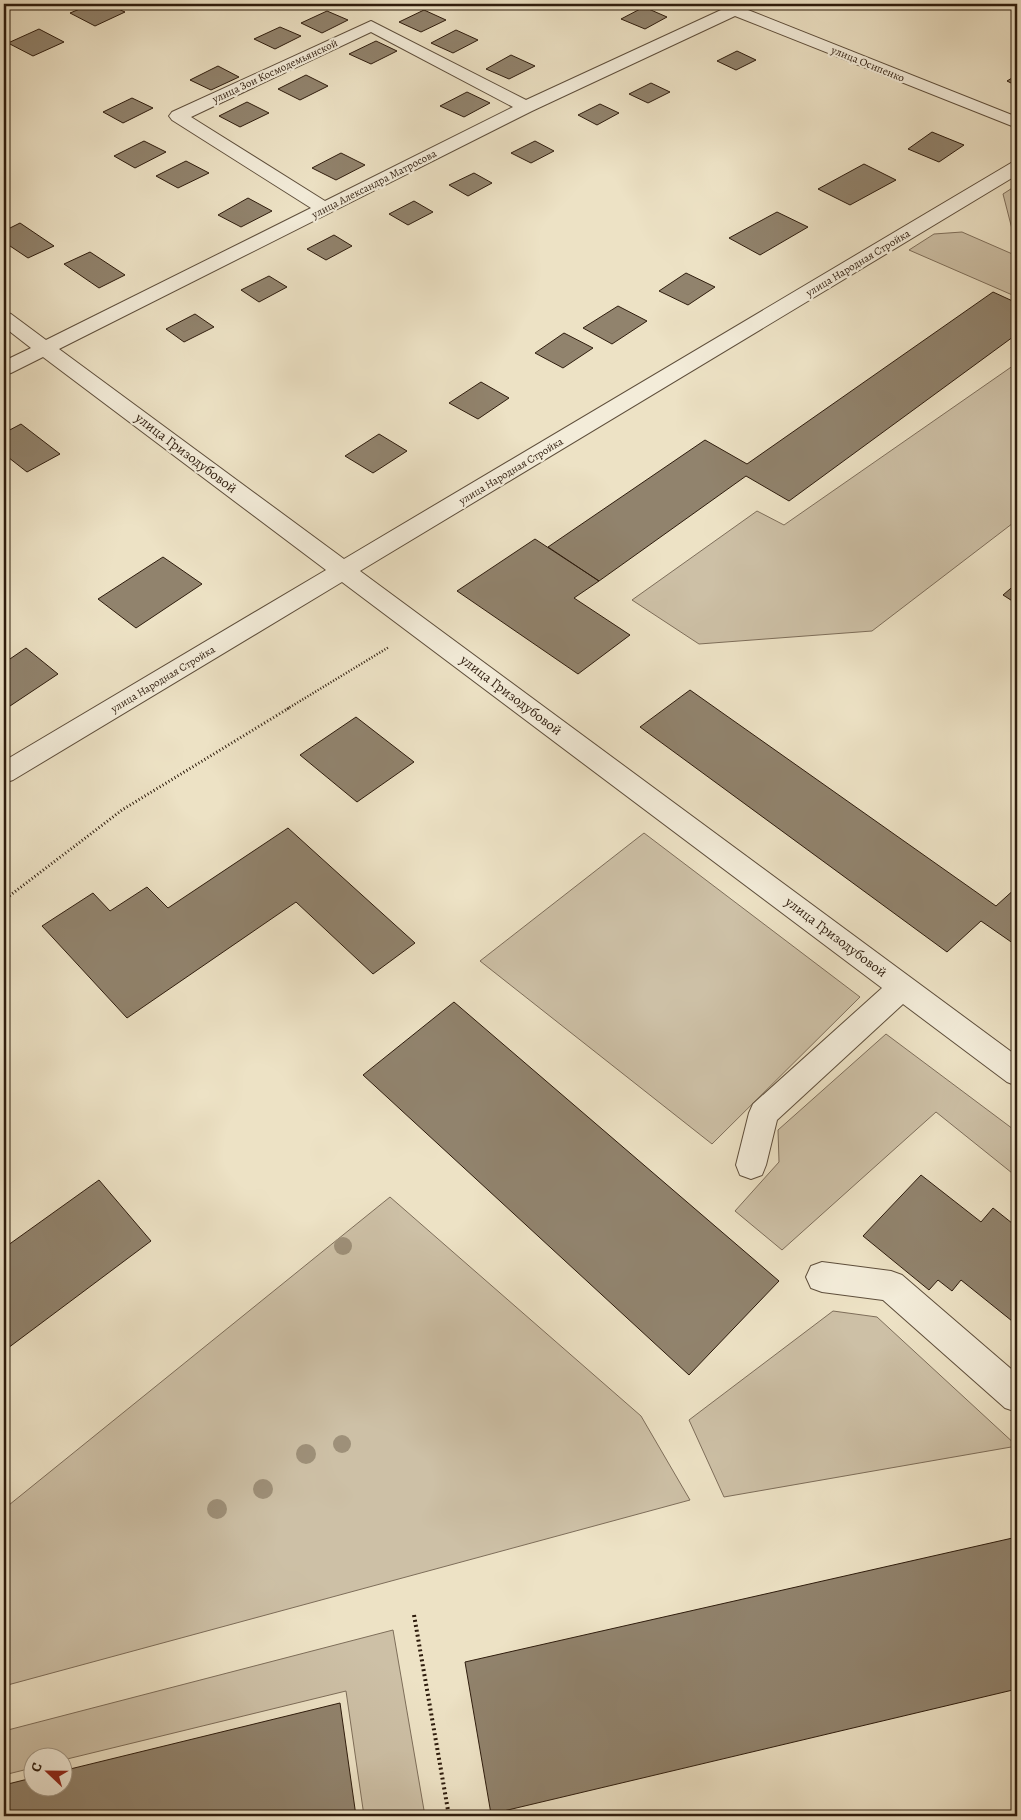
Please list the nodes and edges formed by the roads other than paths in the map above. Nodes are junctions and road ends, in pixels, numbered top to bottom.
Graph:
1 (10, 4) edge
2 (4, 6) edge
3 (733, 6) edge
4 (526, 107) junction
5 (1017, 123) edge
6 (1017, 167) edge
7 (325, 209) junction
8 (4, 318) edge
9 (46, 349) junction
10 (4, 369) edge
11 (345, 571) junction
12 (4, 774) edge
13 (903, 988) junction
14 (1017, 1073) edge
15 (751, 1165) dead end
16 (822, 1277) dead end
17 (1017, 1396) edge

1 - 2 street
3 - 4 street, улица Александра Матросова
3 - 5 street, улица Осипенко
4 - 7 street, улица Александра Матросова
4 - 7 street, улица Зои Космодемьянской
6 - 11 street, улица Народная Стройка
7 - 9 street, улица Александра Матросова
8 - 9 street, улица Гризодубовой
9 - 10 street, улица Александра Матросова
9 - 11 street, улица Гризодубовой
11 - 12 street, улица Народная Стройка
11 - 13 street, улица Гризодубовой
13 - 14 street, улица Гризодубовой
13 - 15 street
16 - 17 street

